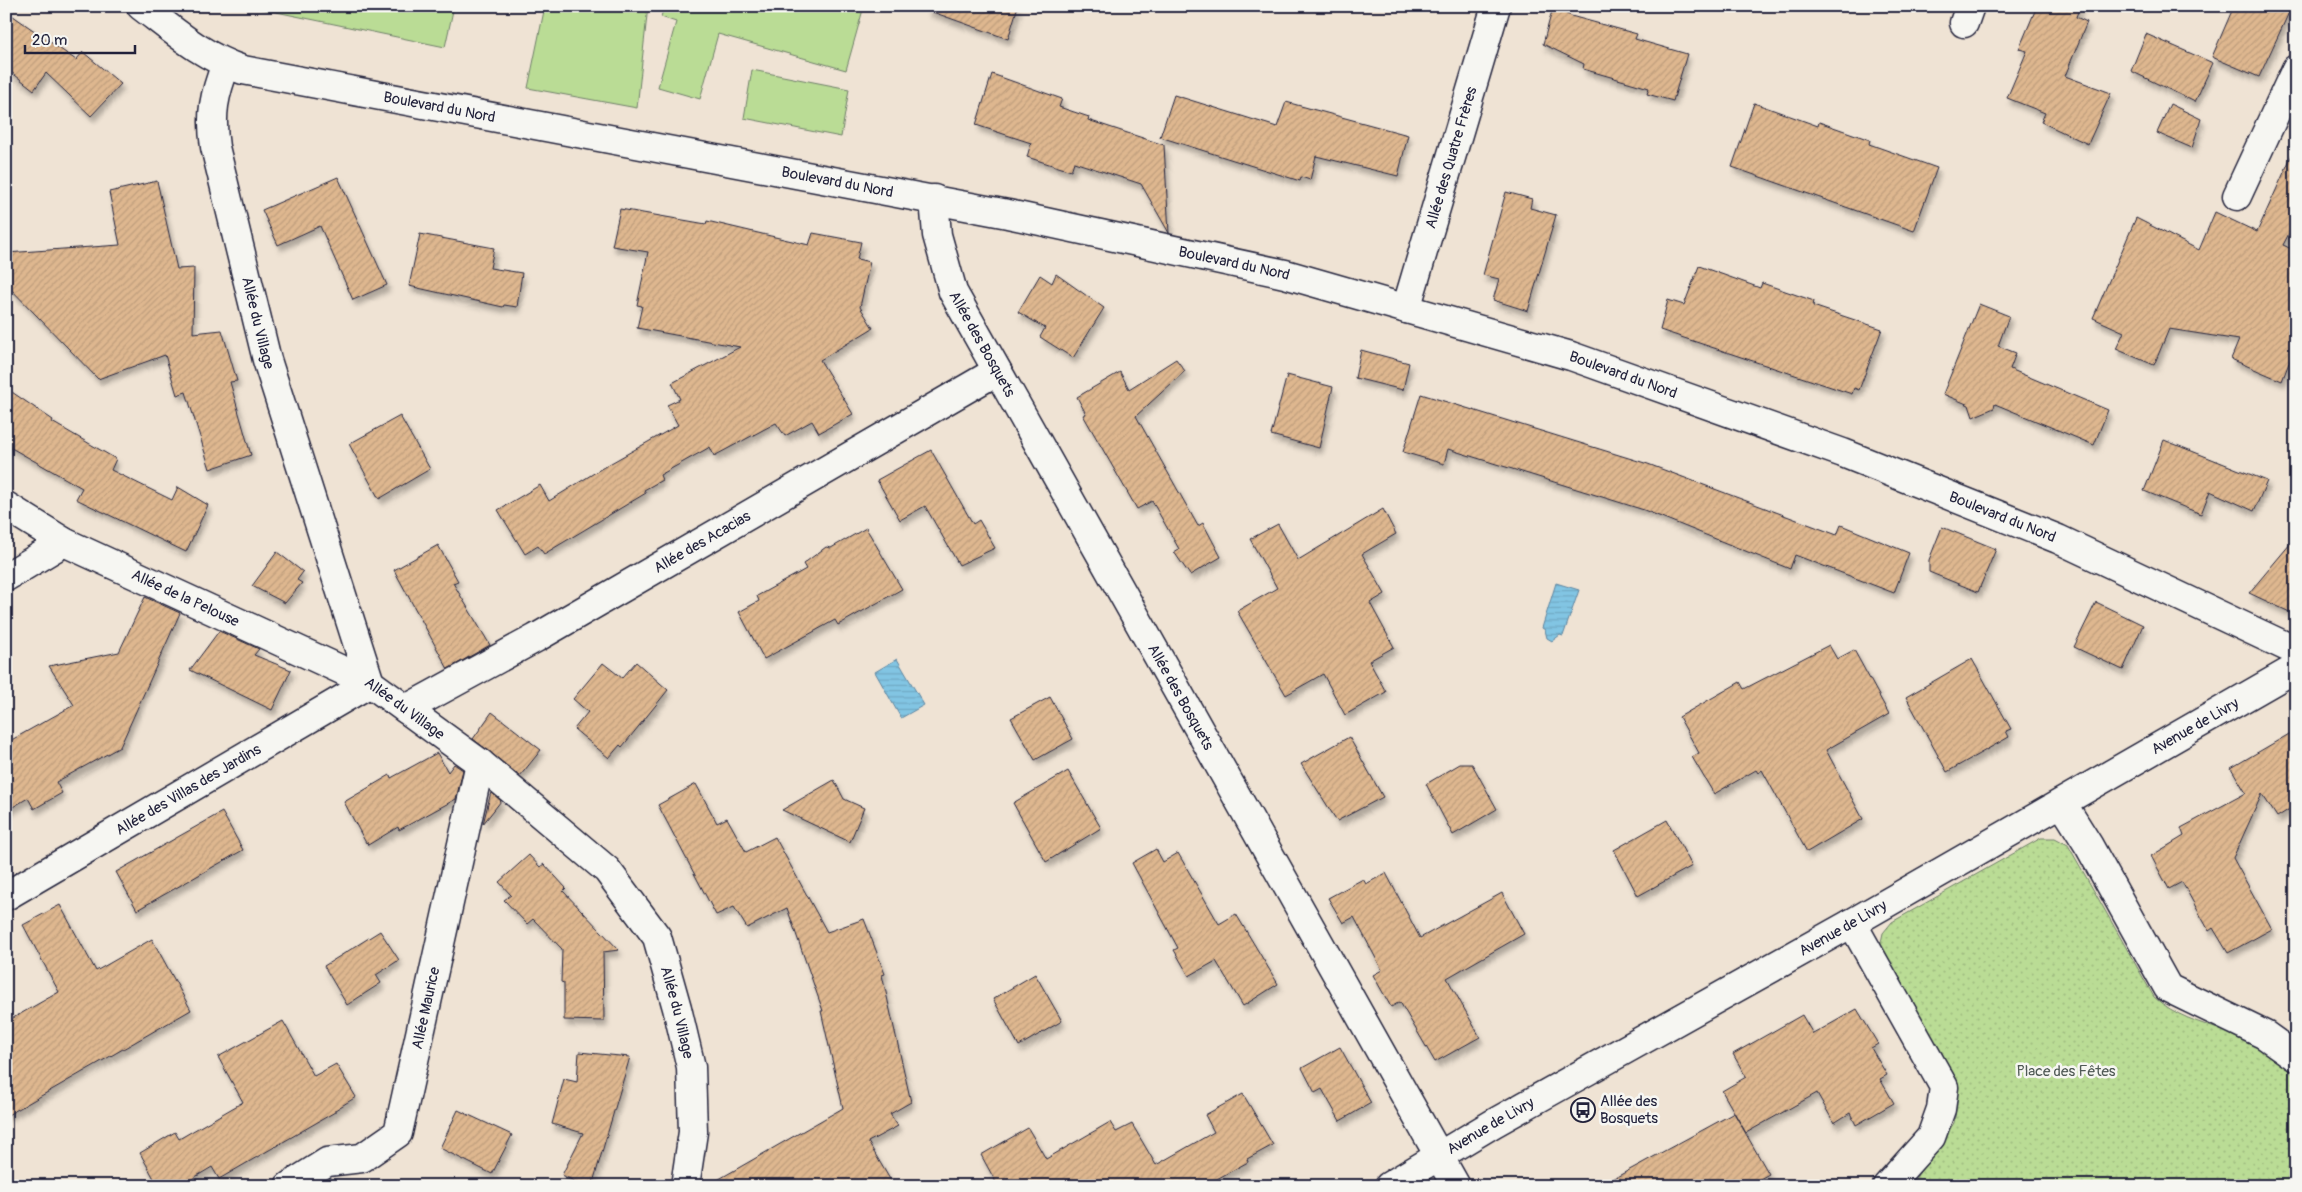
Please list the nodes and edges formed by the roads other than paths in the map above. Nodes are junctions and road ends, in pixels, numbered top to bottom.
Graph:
1 (140, 6) edge
2 (1496, 6) edge
3 (226, 64) junction
4 (2296, 69) edge
5 (2237, 196) dead end
6 (934, 199) junction
7 (1406, 309) junction
8 (997, 371) junction
9 (6, 506) edge
10 (64, 542) junction
11 (6, 577) edge
12 (2296, 651) edge
13 (2296, 668) edge
14 (370, 683) junction
15 (406, 709) junction
16 (480, 763) junction
17 (2062, 803) junction
18 (6, 896) edge
19 (1852, 923) junction
20 (2296, 1057) edge
21 (1438, 1156) junction
22 (289, 1186) edge
23 (685, 1186) edge
24 (1389, 1186) edge
25 (1456, 1186) edge
26 (1887, 1186) edge

1 - 3 street, Boulevard du Nord
2 - 7 street, Allée des Quatre Frères
3 - 6 street, Boulevard du Nord
3 - 14 street, Allée du Village
4 - 5 street
6 - 7 street, Boulevard du Nord
6 - 8 street, Allée des Bosquets
7 - 12 street, Boulevard du Nord
8 - 15 street, Allée des Acacias
8 - 21 street, Allée des Bosquets
9 - 10 street, Allée de la Pelouse
10 - 11 street
10 - 14 street, Allée de la Pelouse
13 - 17 street, Avenue de Livry
14 - 15 street, Allée du Village
14 - 18 street, Allée des Villas des Jardins
15 - 16 street, Allée du Village
16 - 22 street, Allée Maurice
16 - 23 street, Allée du Village
17 - 19 street, Avenue de Livry
17 - 20 street
19 - 21 street, Avenue de Livry
19 - 26 street
21 - 24 street, Avenue de Livry
21 - 25 street, Allée des Bosquets

